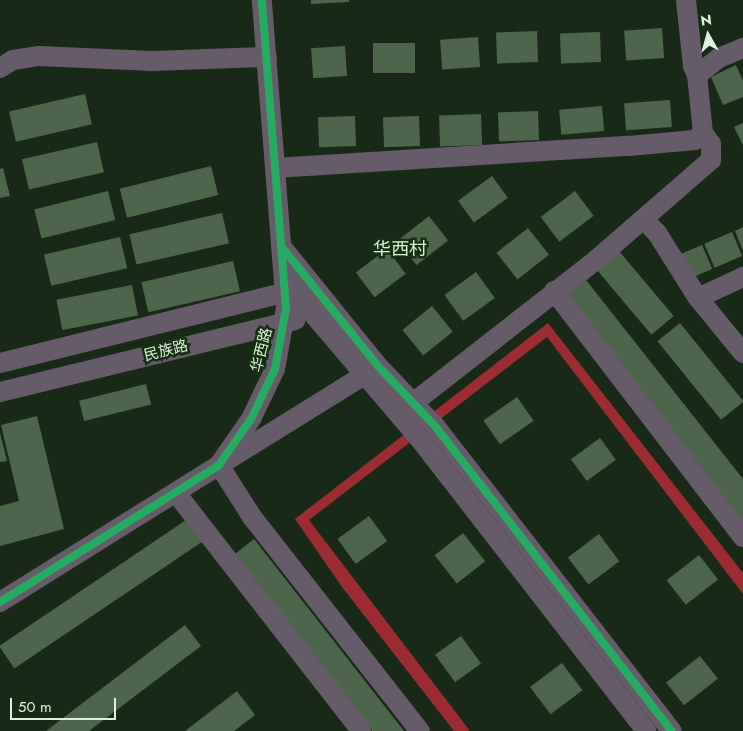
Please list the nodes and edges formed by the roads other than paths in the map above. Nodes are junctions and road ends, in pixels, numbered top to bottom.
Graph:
1 (262, 0) edge
2 (686, 0) edge
3 (743, 48) edge
4 (267, 58) junction
5 (0, 68) edge
6 (697, 74) junction
7 (703, 133) junction
8 (276, 168) junction
9 (644, 220) junction
10 (281, 246) junction
11 (743, 277) edge
12 (313, 286) junction
13 (287, 288) junction
14 (554, 291) junction
15 (698, 298) junction
16 (333, 311) junction
17 (312, 316) junction
18 (283, 323) junction
19 (742, 351) edge
20 (0, 363) edge
21 (371, 371) junction
22 (0, 392) edge
23 (416, 420) junction
24 (219, 465) junction
25 (176, 493) junction
26 (743, 537) edge
27 (0, 602) edge
28 (361, 731) edge
29 (420, 731) edge
30 (646, 731) edge
31 (672, 731) edge

1 - 4 street, 华西路
2 - 6 street
3 - 6 street
4 - 5 street
4 - 8 street, 华西路
6 - 7 street
7 - 8 street
7 - 9 street
8 - 10 street, 华西路
9 - 14 street
9 - 15 street
10 - 12 street
10 - 13 street, 华西路
11 - 15 street
12 - 13 street, 民族路
12 - 16 street
13 - 17 street
13 - 18 street, 华西路
13 - 20 street, 民族路
14 - 23 street
14 - 26 street
15 - 19 street
16 - 17 street, 民族路
16 - 21 street
17 - 18 street, 民族路
17 - 21 street
18 - 22 street, 民族路
18 - 24 street, 华西路
21 - 23 street
21 - 24 street
23 - 30 street
23 - 31 street
24 - 25 street, 华西路
24 - 29 street
25 - 27 street, 华西路
25 - 28 street

